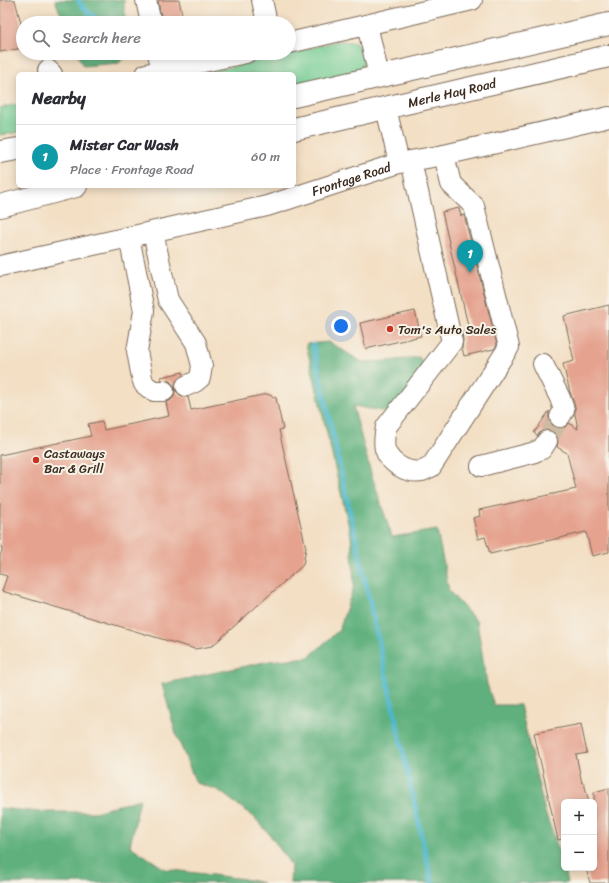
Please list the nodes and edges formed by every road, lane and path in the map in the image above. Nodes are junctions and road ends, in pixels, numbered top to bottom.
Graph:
1 (146, 0) edge
2 (262, 0) edge
3 (472, 0) edge
4 (149, 16) edge
5 (265, 16) edge
6 (368, 24) junction
7 (609, 24) edge
8 (296, 41) edge
9 (609, 56) edge
10 (197, 60) edge
11 (155, 66) edge
12 (379, 76) junction
13 (296, 96) edge
14 (386, 108) junction
15 (609, 117) edge
16 (296, 129) edge
17 (16, 149) edge
18 (0, 152) edge
19 (444, 154) junction
20 (405, 162) junction
21 (68, 188) edge
22 (0, 206) edge
23 (153, 232) junction
24 (129, 237) junction
25 (0, 266) edge
26 (543, 364) dead end
27 (186, 386) dead end
28 (164, 391) dead end
29 (560, 417) tunnel mouth
30 (547, 441) tunnel mouth
31 (481, 466) dead end

1 - 4 street
2 - 5 street
3 - 6 street
6 - 8 street
6 - 12 street
7 - 12 main road
9 - 14 main road, Merle Hay Road
10 - 11 street
12 - 13 main road
14 - 16 main road, Merle Hay Road
14 - 20 street
15 - 19 street, Frontage Road
17 - 18 main road
19 - 20 street, Frontage Road
19 - 20 street
20 - 23 street, Frontage Road
21 - 22 main road
23 - 24 street, Frontage Road
23 - 27 street
24 - 25 street, Frontage Road
24 - 28 street
26 - 29 street
30 - 31 street

